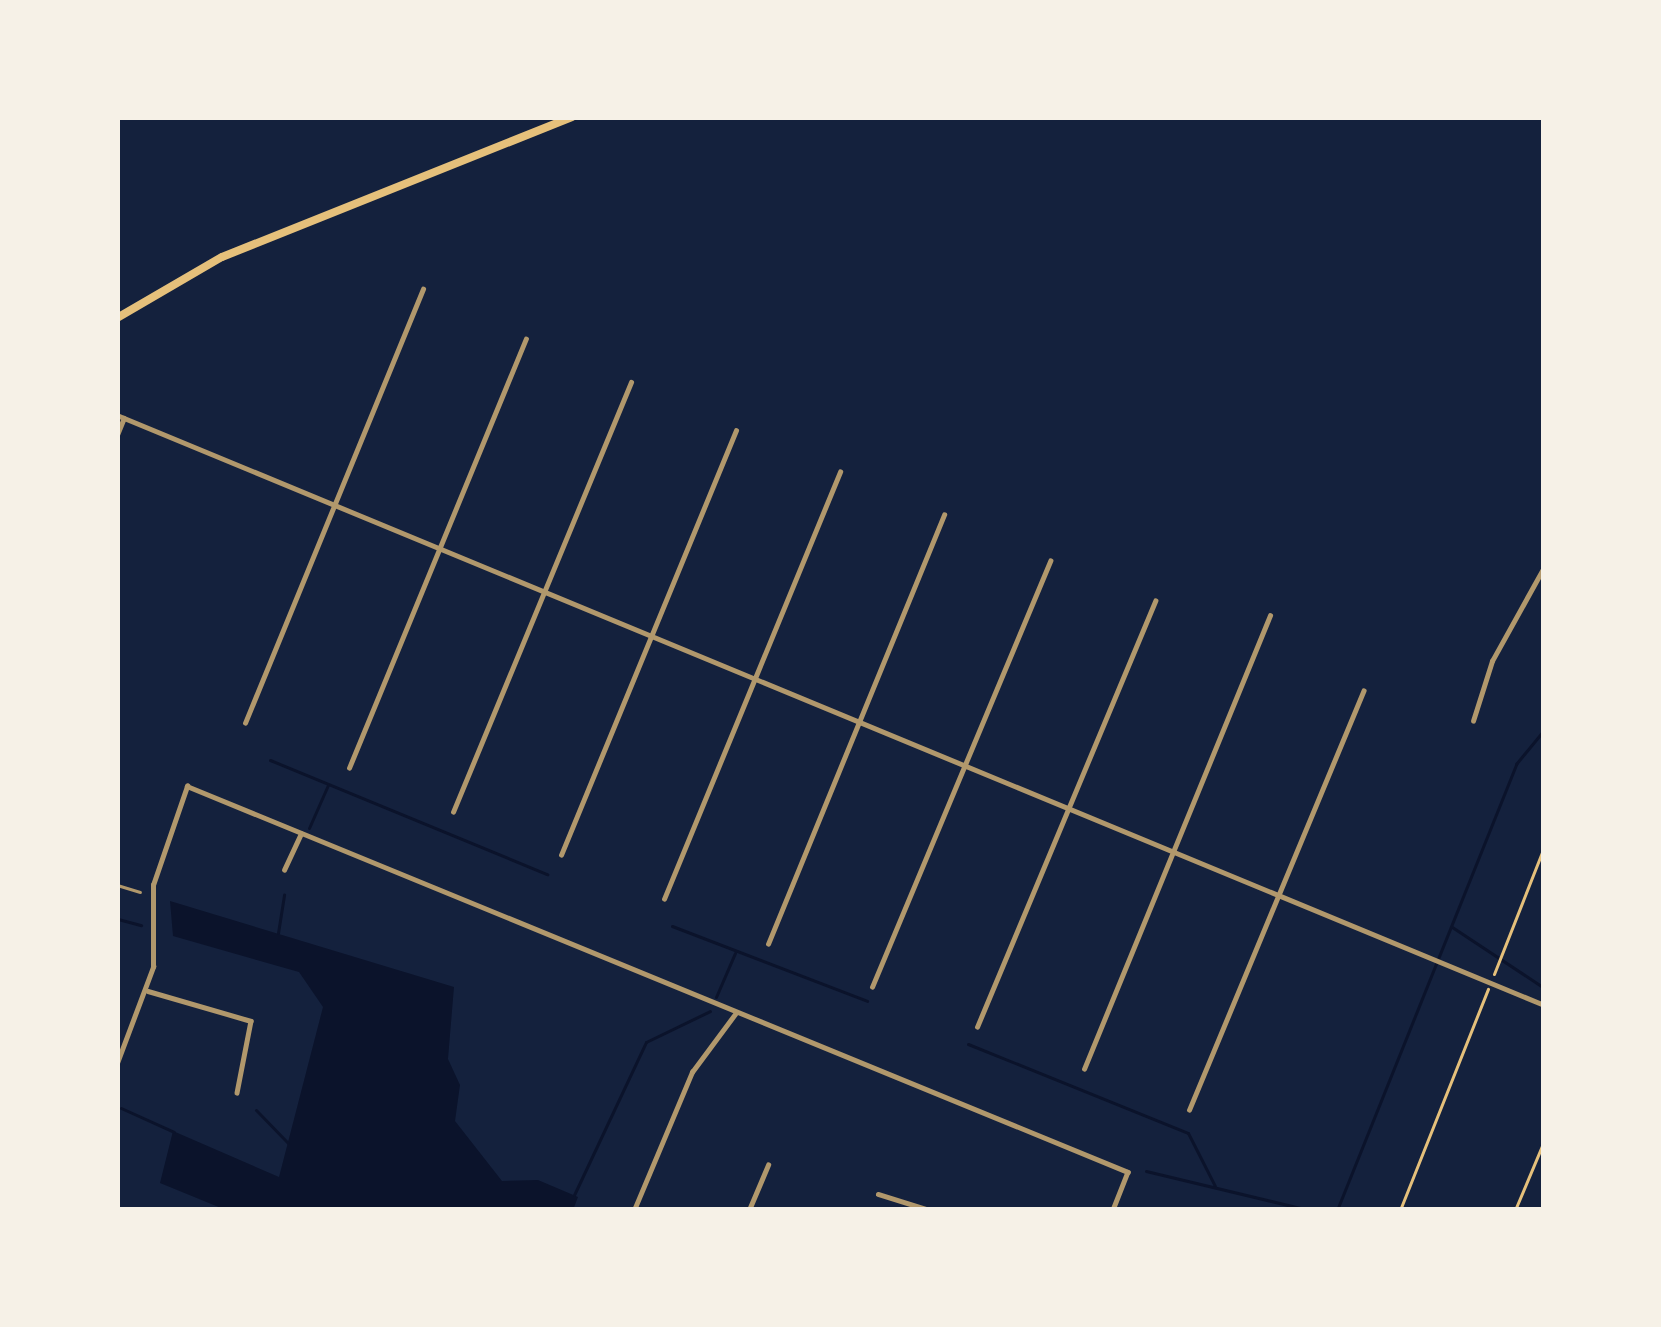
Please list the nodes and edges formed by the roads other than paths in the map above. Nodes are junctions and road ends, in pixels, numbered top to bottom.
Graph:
1 (572, 117) edge
2 (423, 289) dead end
3 (117, 318) edge
4 (526, 339) dead end
5 (631, 382) dead end
6 (120, 416) edge
7 (736, 431) dead end
8 (117, 435) edge
9 (840, 472) dead end
10 (334, 505) junction
11 (944, 515) dead end
12 (440, 548) junction
13 (1050, 561) dead end
14 (1544, 567) edge
15 (1539, 575) junction
16 (1544, 582) edge
17 (544, 591) junction
18 (1155, 601) dead end
19 (1270, 616) dead end
20 (652, 636) junction
21 (755, 678) junction
22 (1363, 692) dead end
23 (1473, 721) dead end
24 (861, 722) junction
25 (245, 723) dead end
26 (964, 765) junction
27 (349, 768) dead end
28 (1068, 808) junction
29 (453, 812) dead end
30 (301, 834) junction
31 (1174, 851) junction
32 (561, 855) dead end
33 (284, 870) dead end
34 (117, 885) edge
35 (140, 892) dead end
36 (1279, 895) junction
37 (664, 899) dead end
38 (768, 944) dead end
39 (872, 987) dead end
40 (146, 991) junction
41 (1544, 1005) edge
42 (736, 1014) junction
43 (977, 1027) dead end
44 (117, 1063) edge
45 (1084, 1069) dead end
46 (237, 1093) dead end
47 (1189, 1110) dead end
48 (768, 1166) dead end
49 (878, 1194) dead end
50 (634, 1210) edge
51 (749, 1210) edge
52 (928, 1210) edge
53 (1113, 1210) edge

1 - 3 main road
2 - 10 street
4 - 12 street
5 - 17 street
6 - 8 street
6 - 10 street
7 - 20 street
9 - 21 street
10 - 12 street
10 - 25 street
11 - 24 street
12 - 17 street
12 - 27 street
13 - 26 street
14 - 15 street
15 - 16 street
15 - 23 street
17 - 20 street
17 - 29 street
18 - 28 street
19 - 31 street
20 - 21 street
20 - 32 street
21 - 24 street
21 - 37 street
22 - 36 street
24 - 26 street
24 - 38 street
26 - 28 street
26 - 39 street
28 - 31 street
28 - 43 street
30 - 33 street
30 - 40 street
30 - 42 street
31 - 36 street
31 - 45 street
34 - 35 lane
36 - 41 street
36 - 47 street
40 - 44 street
40 - 46 street
42 - 50 street
42 - 53 street
48 - 51 street
49 - 52 street

